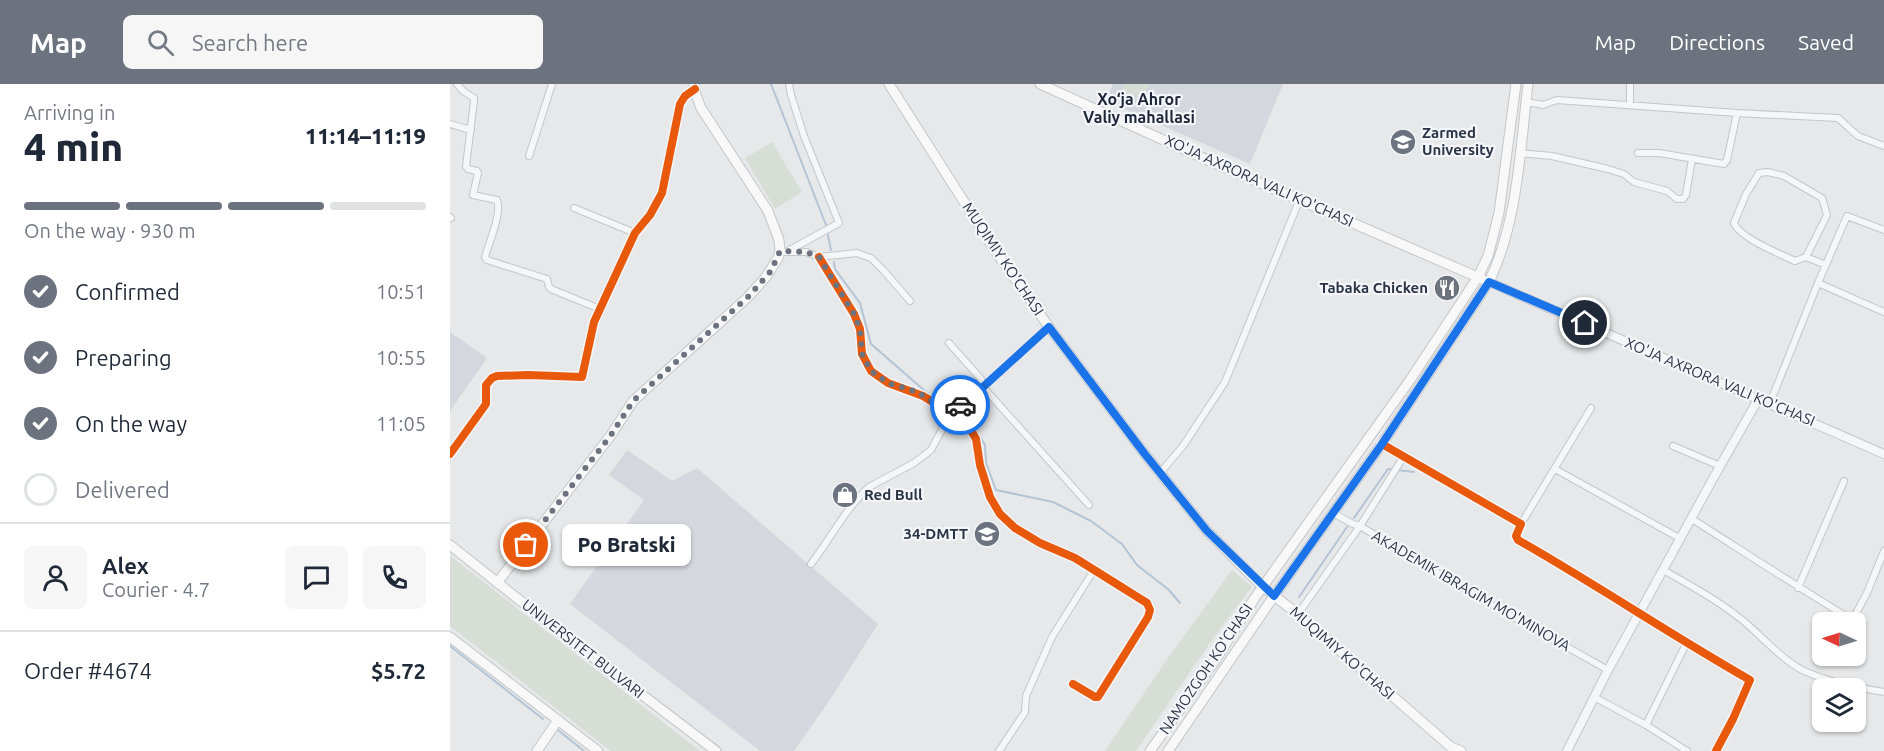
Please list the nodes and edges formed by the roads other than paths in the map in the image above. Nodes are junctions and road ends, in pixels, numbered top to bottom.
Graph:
1 (457, 84) edge
2 (552, 84) edge
3 (789, 84) edge
4 (889, 84) edge
5 (1040, 84) edge
6 (1516, 84) edge
7 (1528, 84) edge
8 (1630, 84) edge
9 (694, 87) edge
10 (1526, 102) junction
11 (1629, 104) junction
12 (1737, 113) junction
13 (450, 124) edge
14 (471, 130) junction
15 (1884, 146) edge
16 (1520, 153) junction
17 (1638, 153) dead end
18 (529, 156) dead end
19 (1692, 159) junction
20 (1302, 200) junction
21 (574, 208) dead end
22 (1884, 230) edge
23 (635, 233) junction
24 (783, 251) junction
25 (819, 257) junction
26 (1806, 257) junction
27 (1826, 265) junction
28 (1478, 278) junction
29 (1489, 282) junction
30 (1818, 283) junction
31 (910, 302) dead end
32 (600, 309) junction
33 (1884, 312) edge
34 (1049, 327) junction
35 (949, 343) dead end
36 (983, 387) junction
37 (1759, 398) junction
38 (1770, 403) joint
39 (1591, 408) dead end
40 (951, 413) junction
41 (1382, 444) junction
42 (1673, 446) dead end
43 (450, 454) edge
44 (1884, 454) edge
45 (1404, 456) junction
46 (1720, 466) junction
47 (1555, 469) junction
48 (1160, 473) junction
49 (1844, 481) dead end
50 (1089, 504) dead end
51 (1333, 513) junction
52 (1692, 519) junction
53 (1354, 524) junction
54 (1521, 524) junction
55 (1681, 538) junction
56 (450, 545) edge
57 (1884, 551) edge
58 (811, 564) dead end
59 (1094, 570) junction
60 (1663, 570) junction
61 (497, 583) junction
62 (1263, 587) junction
63 (1798, 588) junction
64 (1274, 596) junction
65 (1639, 612) junction
66 (1298, 614) junction
67 (450, 637) edge
68 (1686, 644) junction
69 (1608, 670) junction
70 (1073, 684) dead end
71 (1884, 692) edge
72 (1594, 697) junction
73 (558, 720) junction
74 (1172, 720) junction
75 (1646, 725) junction
76 (1183, 730) junction
77 (537, 751) edge
78 (598, 751) edge
79 (716, 751) edge
80 (999, 751) edge
81 (1150, 751) edge
82 (1168, 751) edge
83 (1461, 751) edge
84 (1567, 751) edge
85 (1687, 751) edge
86 (1716, 751) edge

1 - 14 street
2 - 18 street
3 - 24 street
4 - 34 main road, MUQIMIY KO'CHASI
5 - 20 main road, XO'JA AXRORA VALI KO'CHASI
6 - 28 main road, NAMOZGOH KO'CHASI
7 - 10 main road, NAMOZGOH KO'CHASI
8 - 11 street
9 - 23 street
9 - 24 main road
10 - 11 street
10 - 16 main road, NAMOZGOH KO'CHASI
11 - 12 street
12 - 15 street
12 - 19 street
13 - 14 street
14 - 32 street
16 - 19 street
16 - 29 main road, NAMOZGOH KO'CHASI
17 - 19 street
20 - 28 main road, XO'JA AXRORA VALI KO'CHASI
20 - 48 street
21 - 23 street
22 - 27 street
23 - 32 street
24 - 25 street
24 - 61 main road
25 - 31 street
25 - 40 street
26 - 26 street
26 - 27 street
27 - 30 street
28 - 29 main road, XO'JA AXRORA VALI KO'CHASI
28 - 62 main road, NAMOZGOH KO'CHASI
29 - 37 street, XO'JA AXRORA VALI KO'CHASI
29 - 41 main road, NAMOZGOH KO'CHASI
30 - 33 street
30 - 38 street
32 - 43 street
34 - 36 street
34 - 48 main road, MUQIMIY KO'CHASI
35 - 36 street
36 - 40 street
36 - 50 street
37 - 38 street
37 - 44 street, XO'JA AXRORA VALI KO'CHASI
37 - 46 street
39 - 47 street
40 - 58 street
40 - 59 street
41 - 45 street
41 - 51 main road, NAMOZGOH KO'CHASI
42 - 46 street
45 - 53 street
45 - 54 street
46 - 52 street
47 - 54 street
47 - 55 street
48 - 62 main road, MUQIMIY KO'CHASI
49 - 63 street
51 - 53 street, AKADEMIK IBRAGIM MO'MINOVA
51 - 64 main road, NAMOZGOH KO'CHASI
52 - 55 street
52 - 63 street
53 - 66 street
53 - 69 street, AKADEMIK IBRAGIM MO'MINOVA
54 - 65 street
55 - 60 street
56 - 61 main road, UNIVERSITET BULVARI
57 - 63 street
59 - 70 street
59 - 80 street
60 - 65 street
60 - 71 street
61 - 79 main road, UNIVERSITET BULVARI
62 - 64 main road, MUQIMIY KO'CHASI
62 - 74 main road, NAMOZGOH KO'CHASI
64 - 66 main road, MUQIMIY KO'CHASI
64 - 76 main road, NAMOZGOH KO'CHASI
65 - 68 street
65 - 69 street
66 - 83 main road, MUQIMIY KO'CHASI
67 - 73 main road
68 - 75 street
68 - 86 street
69 - 72 street
72 - 75 street
72 - 84 street
73 - 77 main road
73 - 78 main road
74 - 76 main road
74 - 81 main road, NAMOZGOH KO'CHASI
75 - 85 street
76 - 82 main road, NAMOZGOH KO'CHASI

